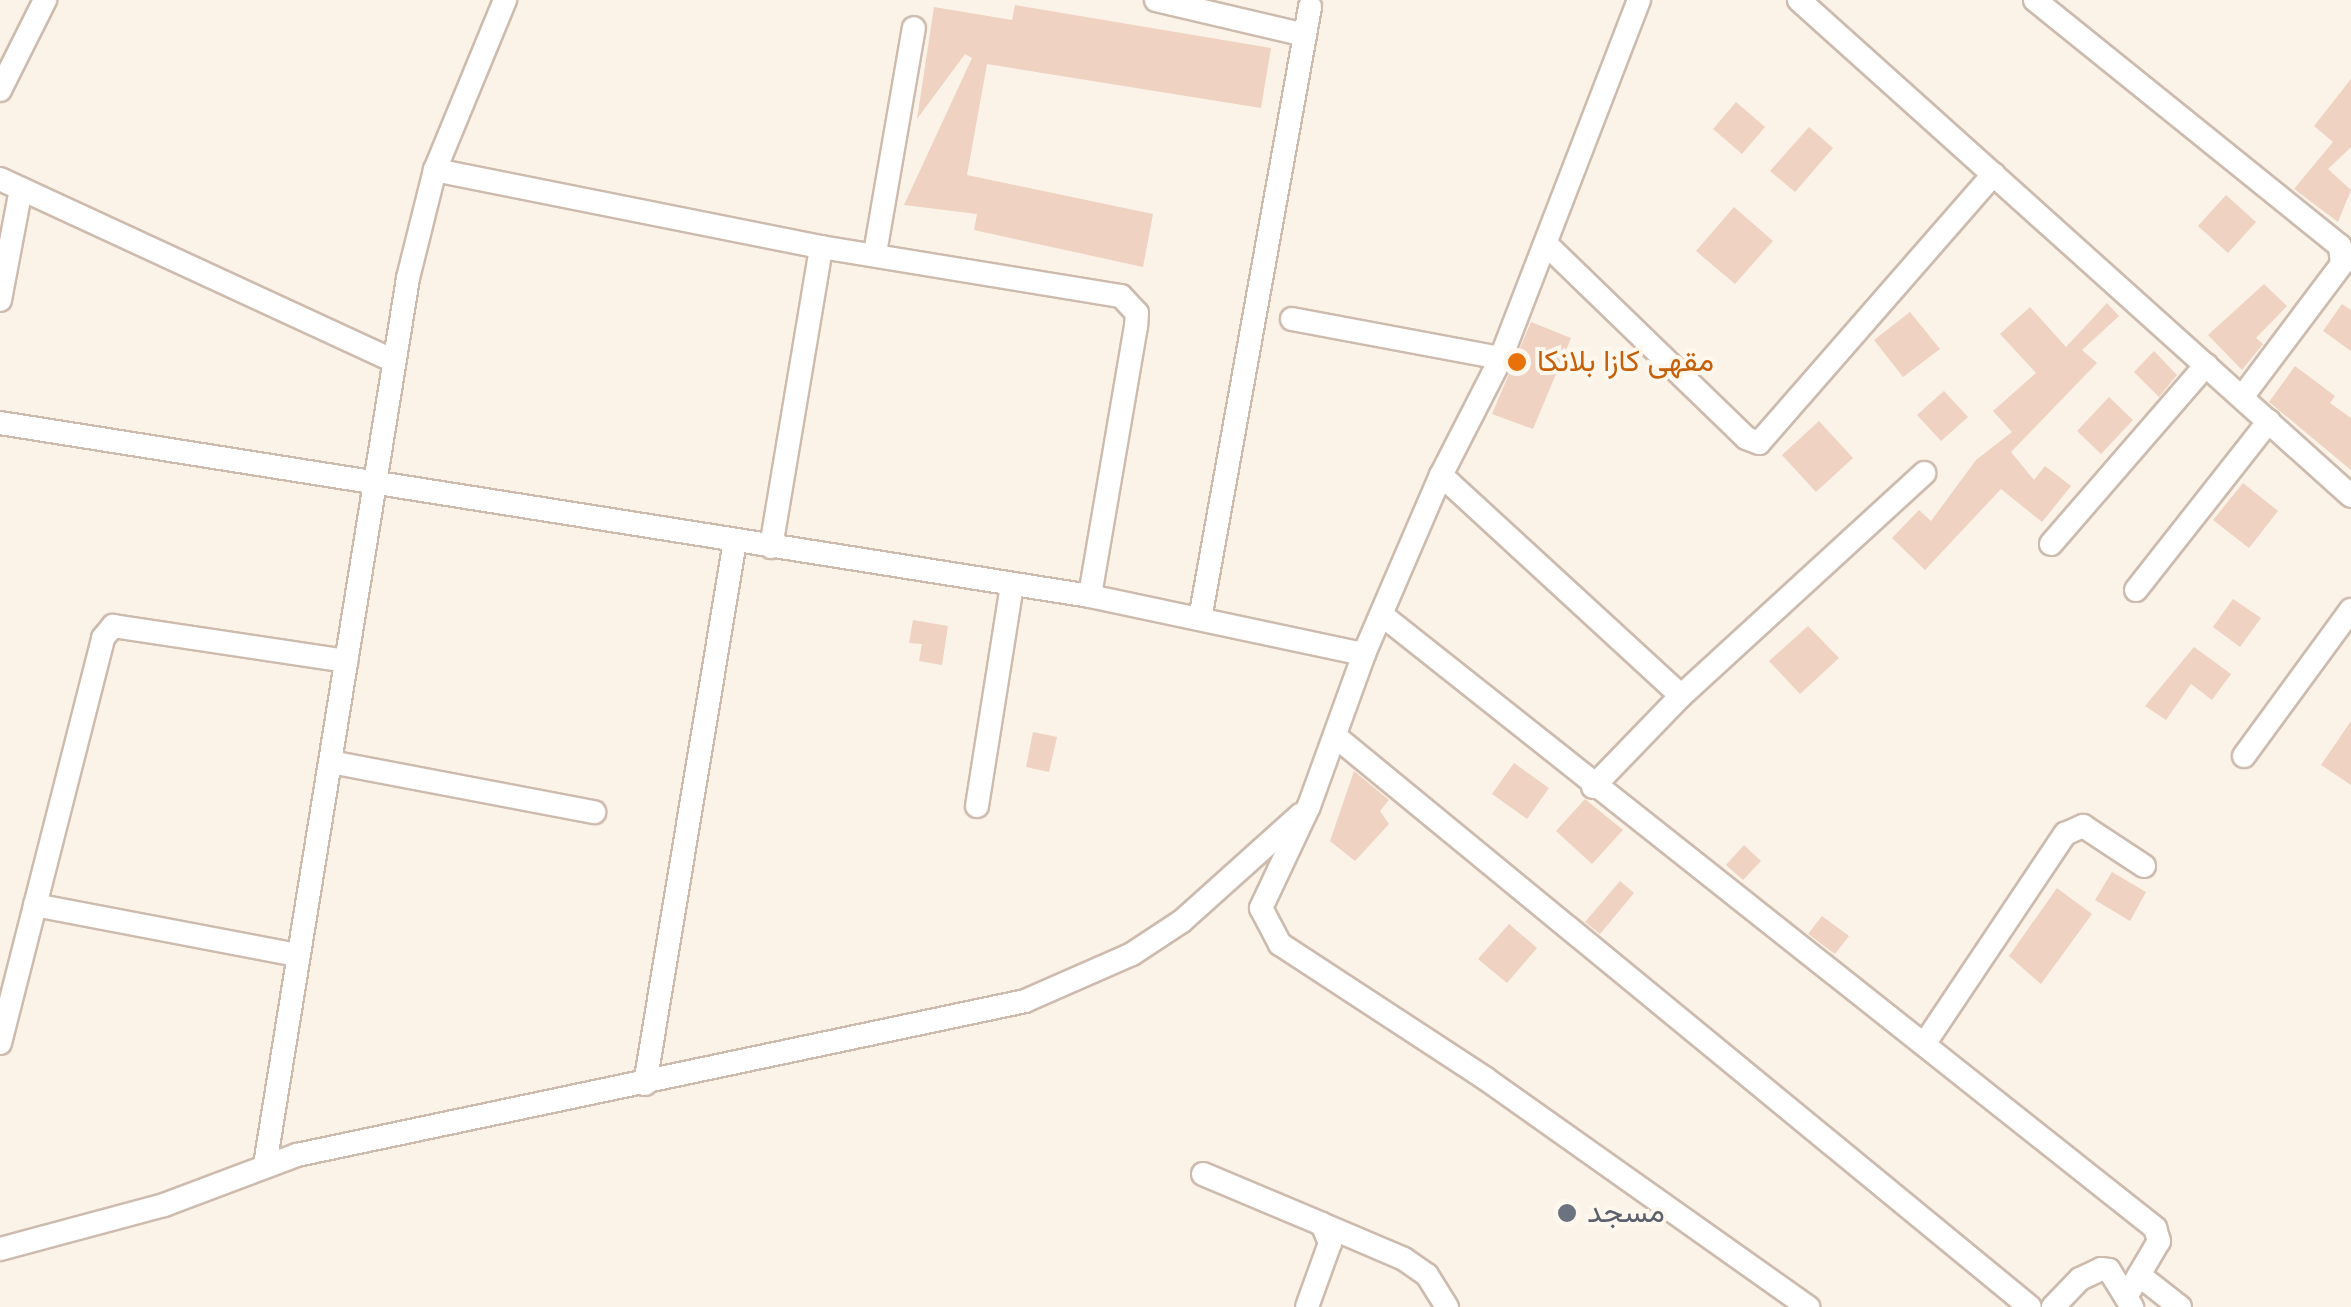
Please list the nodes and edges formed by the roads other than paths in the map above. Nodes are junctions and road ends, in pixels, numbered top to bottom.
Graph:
1 (45, 0) edge
2 (506, 0) edge
3 (1156, 0) edge
4 (1639, 0) edge
5 (1799, 0) edge
6 (2035, 0) edge
7 (1310, 7) dead end
8 (914, 28) dead end
9 (1305, 35) junction
10 (0, 90) edge
11 (435, 170) junction
12 (1994, 174) junction
13 (10, 184) edge
14 (1546, 244) junction
15 (822, 247) junction
16 (875, 253) junction
17 (0, 300) edge
18 (1292, 319) dead end
19 (1501, 358) junction
20 (394, 361) junction
21 (2206, 365) junction
22 (2242, 396) junction
23 (2269, 421) junction
24 (0, 423) edge
25 (1924, 473) dead end
26 (1441, 476) junction
27 (377, 481) junction
28 (2351, 496) edge
29 (735, 541) junction
30 (2051, 544) dead end
31 (771, 547) junction
32 (1012, 585) junction
33 (2136, 590) dead end
34 (1090, 596) junction
35 (2351, 610) edge
36 (1382, 615) junction
37 (1200, 618) junction
38 (1364, 654) junction
39 (346, 660) junction
40 (1681, 696) junction
41 (1335, 736) junction
42 (2244, 756) dead end
43 (330, 762) junction
44 (1593, 787) junction
45 (976, 806) dead end
46 (1309, 806) junction
47 (594, 812) dead end
48 (2144, 866) dead end
49 (35, 905) junction
50 (298, 955) junction
51 (0, 1042) edge
52 (1925, 1043) junction
53 (645, 1084) junction
54 (266, 1164) junction
55 (1203, 1174) dead end
56 (1322, 1224) junction
57 (0, 1250) edge
58 (2140, 1275) junction
59 (2129, 1302) edge
60 (1307, 1307) edge
61 (1446, 1307) edge
62 (1808, 1307) edge
63 (2030, 1307) edge
64 (2052, 1307) edge
65 (2180, 1307) edge

1 - 10 street
2 - 11 street
3 - 9 street
4 - 14 street
5 - 12 street
6 - 22 street
7 - 9 street
8 - 16 street
9 - 37 street
11 - 15 street
11 - 20 street
12 - 14 street
12 - 21 street
13 - 17 street
13 - 20 street
14 - 19 street
15 - 16 street
15 - 31 street
16 - 34 street
18 - 19 street
19 - 26 street
20 - 27 street
21 - 22 street
21 - 30 street
22 - 23 street
23 - 28 street
23 - 33 street
24 - 27 street
25 - 40 street
26 - 36 street
26 - 40 street
27 - 29 street
27 - 39 street
29 - 31 street
29 - 53 street
31 - 32 street
32 - 34 street
32 - 45 street
34 - 37 street
35 - 42 street
36 - 38 street
36 - 44 street
37 - 38 street
38 - 41 street
39 - 43 street
39 - 49 street
40 - 44 street
41 - 46 street
41 - 63 street
43 - 47 street
43 - 50 street
44 - 52 street
46 - 53 street
46 - 62 street
48 - 52 street
49 - 50 street
49 - 51 street
50 - 54 street
52 - 58 street
53 - 54 street
54 - 57 street
55 - 56 street
56 - 60 street
56 - 61 street
58 - 59 street
58 - 65 street
59 - 64 street

